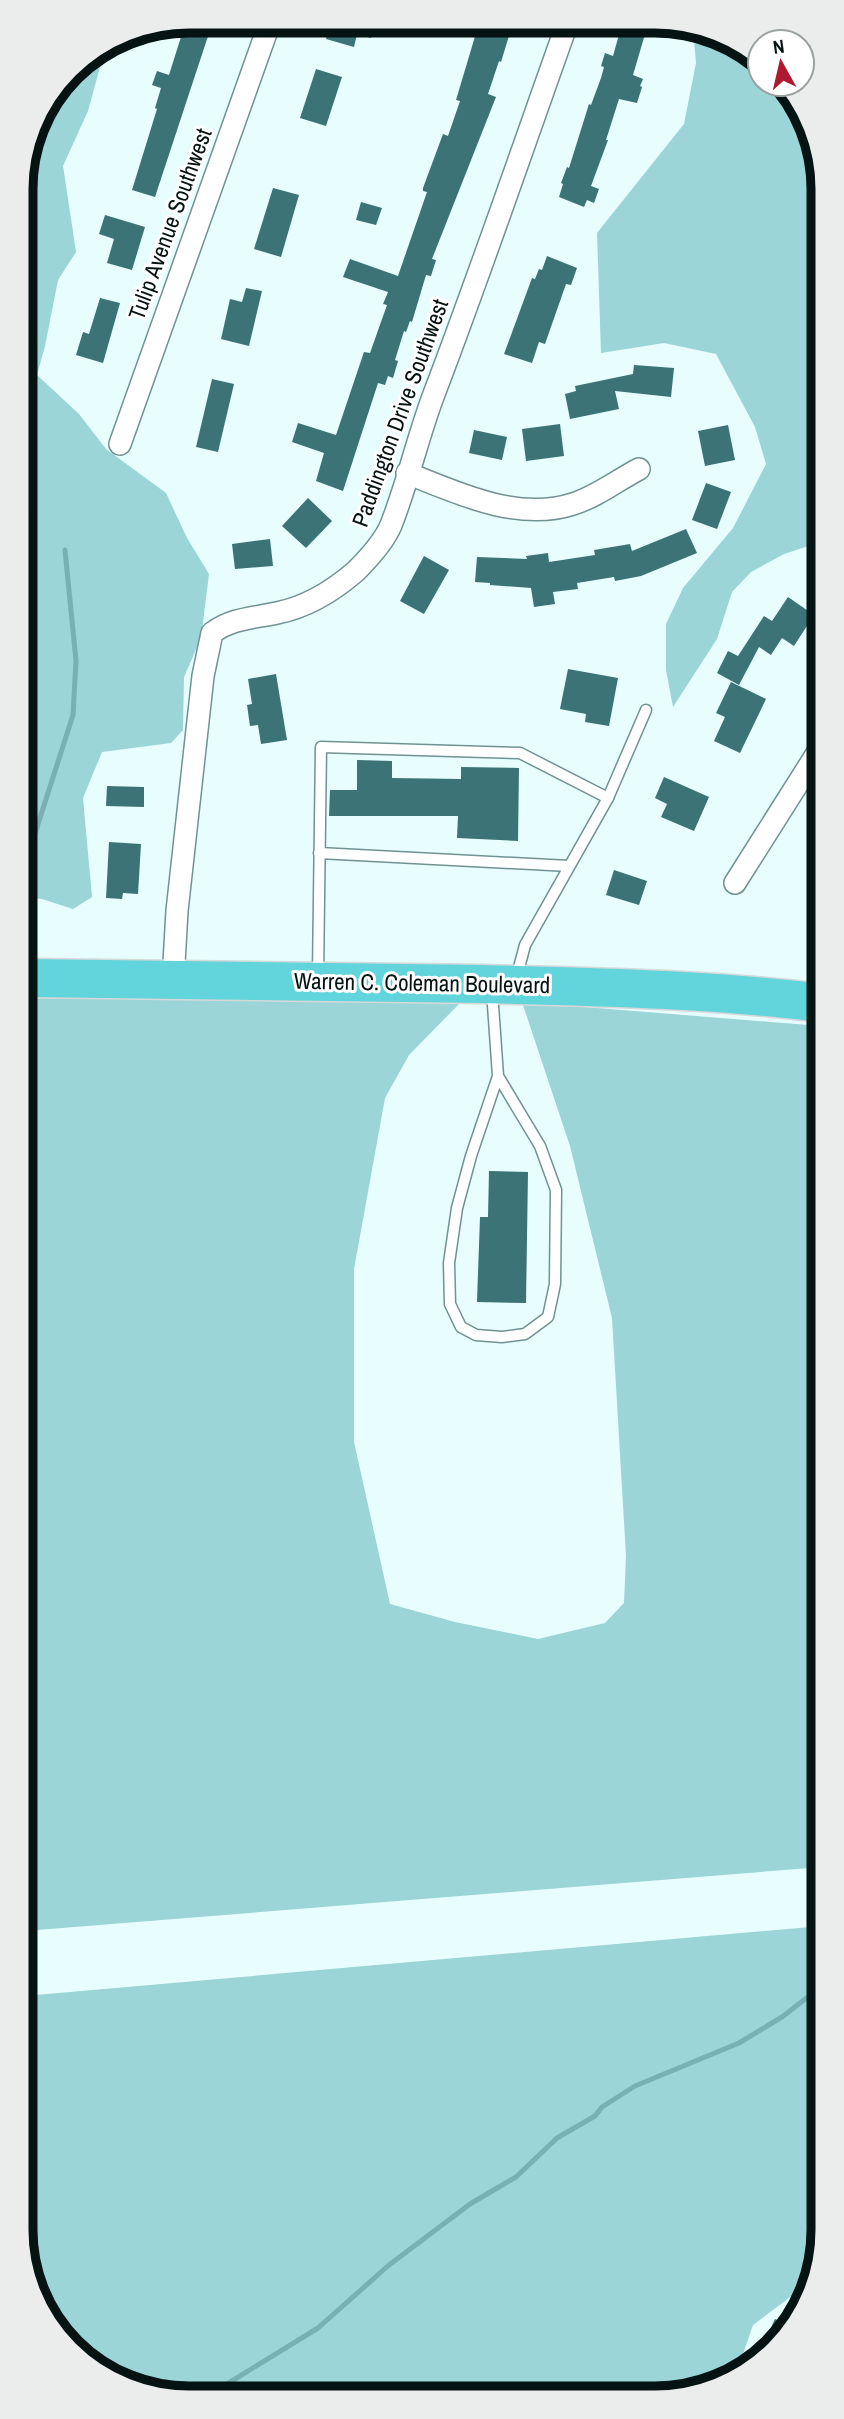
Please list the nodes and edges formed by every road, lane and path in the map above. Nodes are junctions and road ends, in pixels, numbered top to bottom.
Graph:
1 (266, 33) edge
2 (563, 33) edge
3 (120, 444) dead end
4 (639, 469) dead end
5 (407, 472) junction
6 (646, 710) dead end
7 (811, 763) edge
8 (607, 798) junction
9 (319, 853) junction
10 (569, 866) junction
11 (736, 883) dead end
12 (34, 978) edge
13 (173, 980) junction
14 (318, 981) junction
15 (503, 984) junction
16 (811, 1002) edge
17 (498, 1076) junction

1 - 3 street, Tulip Avenue Southwest
2 - 5 street, Paddington Drive Southwest
4 - 5 street
5 - 13 street, Paddington Drive Southwest
6 - 8 lane
7 - 11 street
8 - 9 lane
8 - 10 lane
9 - 10 lane
9 - 14 lane
10 - 15 lane
12 - 13 highway, Warren C. Coleman Boulevard
13 - 14 highway, Warren C. Coleman Boulevard
14 - 15 highway, Warren C. Coleman Boulevard
15 - 16 highway, Warren C. Coleman Boulevard
15 - 17 lane
17 - 17 lane

